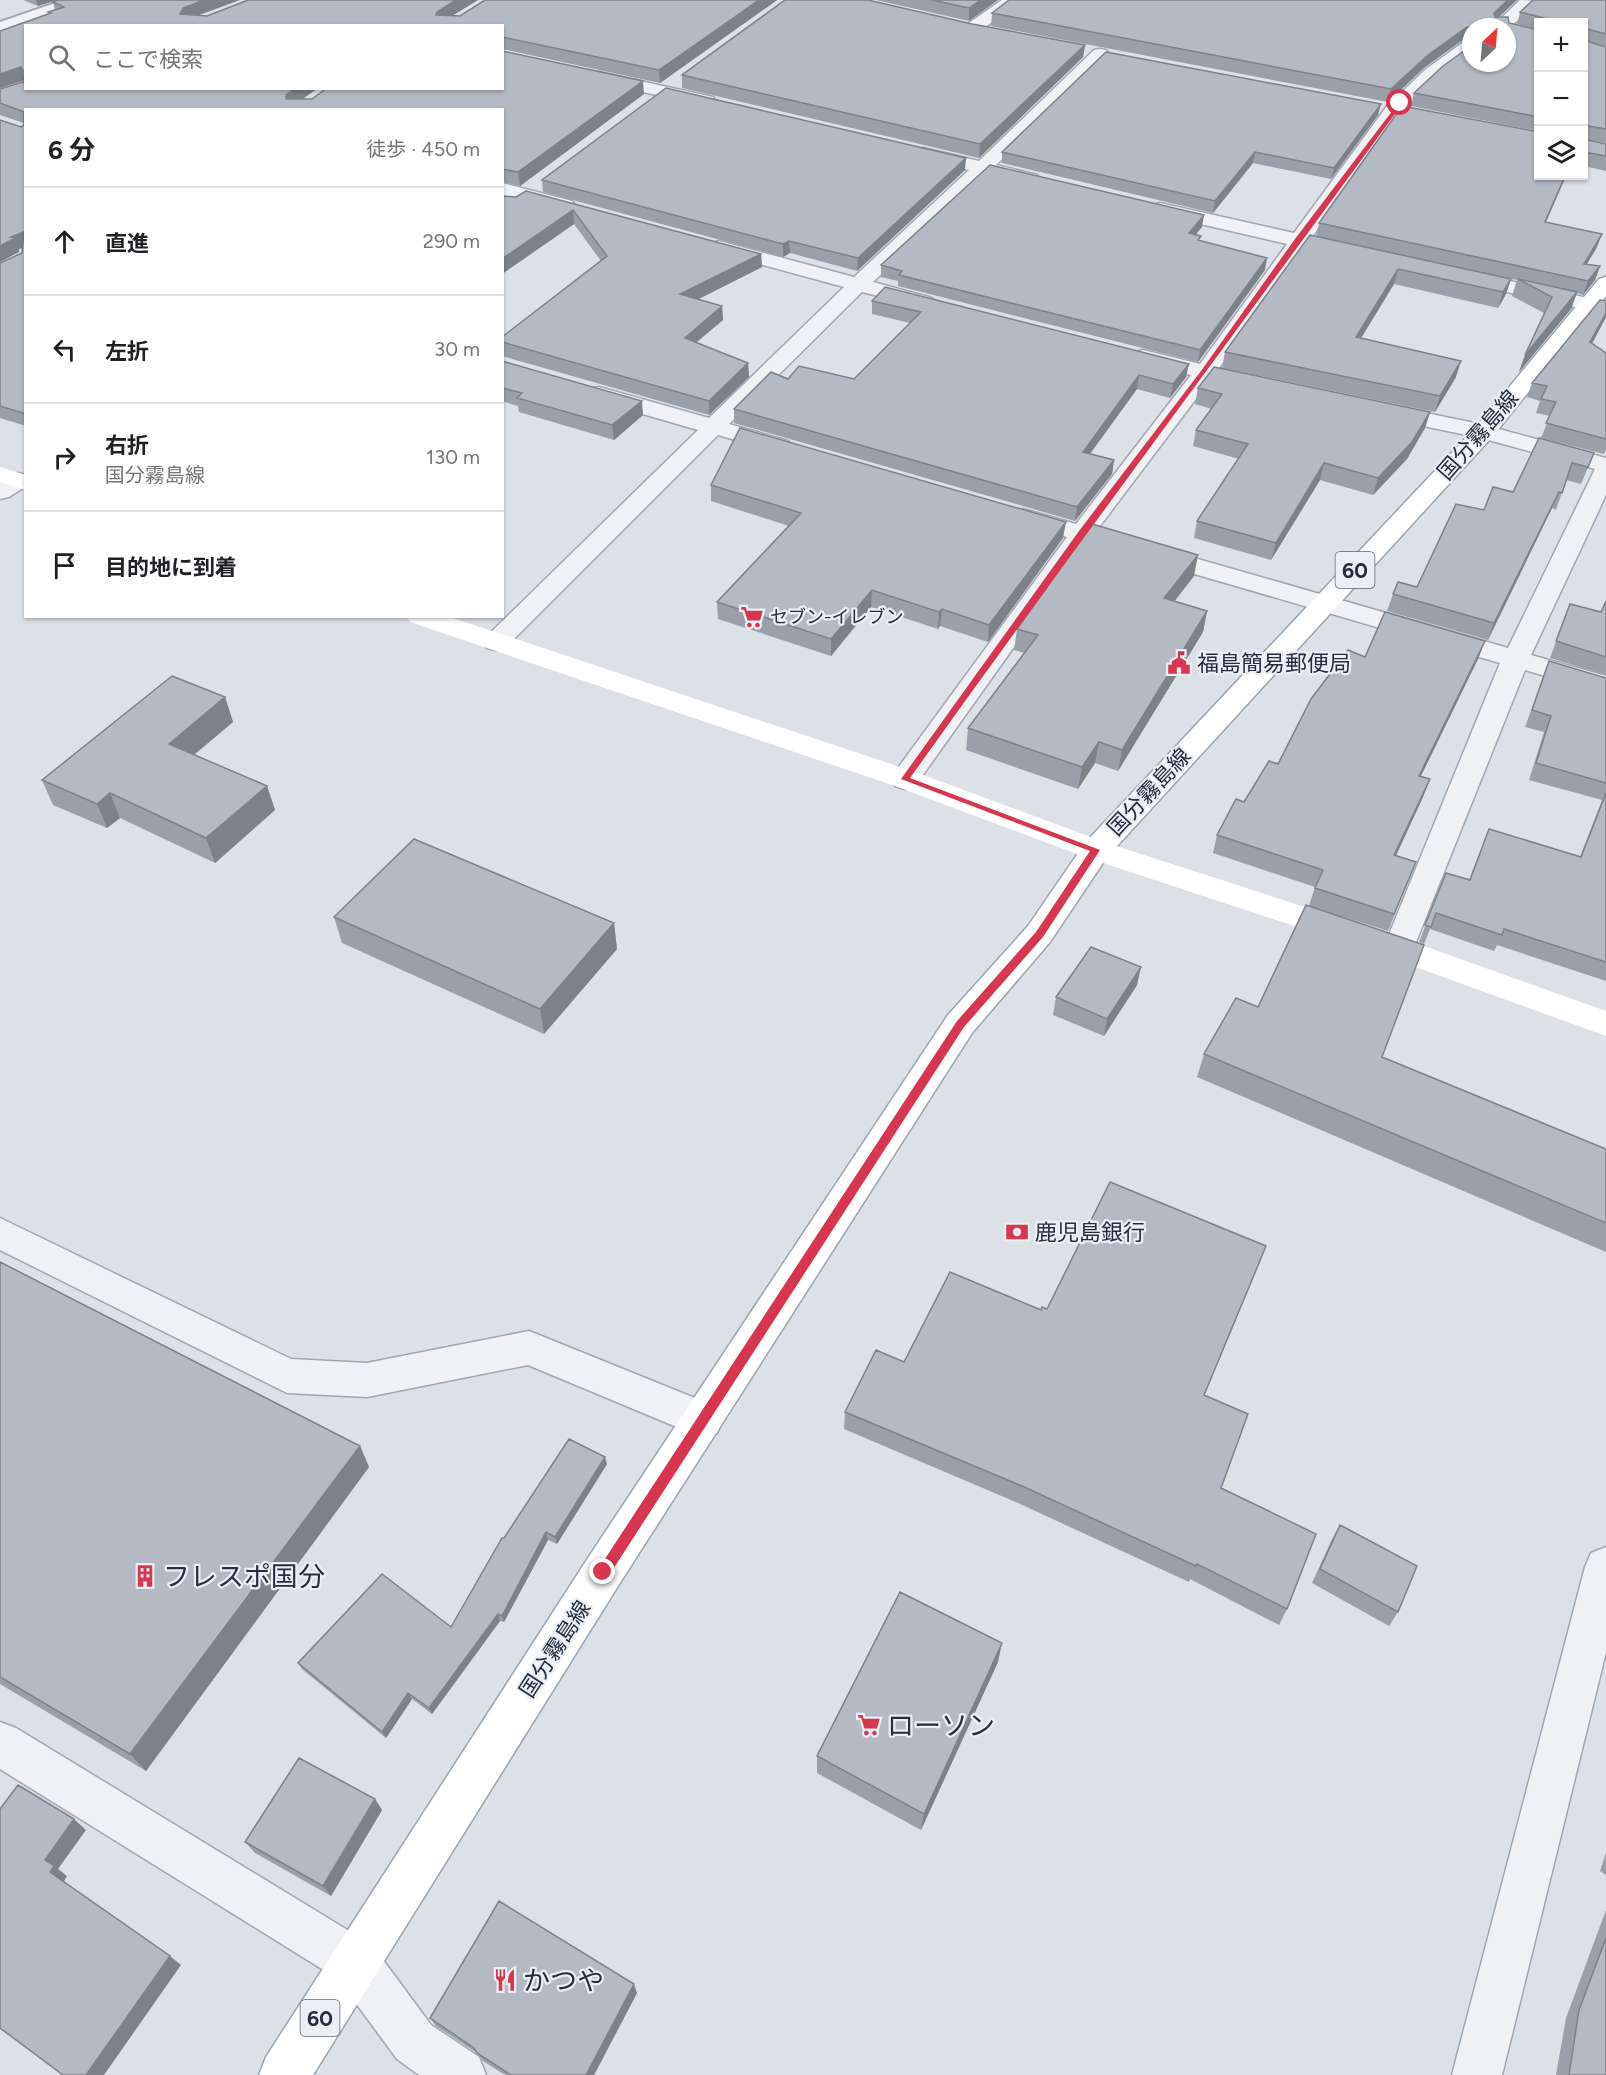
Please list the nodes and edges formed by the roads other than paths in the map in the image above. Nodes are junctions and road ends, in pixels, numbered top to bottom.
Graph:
1 (77, 0) edge
2 (1012, 0) edge
3 (1528, 0) edge
4 (1511, 18) edge
5 (0, 27) edge
6 (995, 33) edge
7 (1077, 50) edge
8 (1462, 52) edge
9 (583, 73) edge
10 (681, 78) dead end
11 (663, 91) junction
12 (645, 104) edge
13 (720, 104) edge
14 (1370, 106) edge
15 (1405, 113) junction
16 (903, 149) edge
17 (983, 168) junction
18 (543, 180) edge
19 (1053, 184) edge
20 (504, 189) edge
21 (525, 194) junction
22 (1146, 206) edge
23 (504, 208) edge
24 (582, 210) edge
25 (697, 241) edge
26 (1297, 241) junction
27 (1367, 256) edge
28 (1448, 273) edge
29 (1606, 283) edge
30 (857, 285) junction
31 (1597, 306) edge
32 (949, 308) edge
33 (1123, 352) edge
34 (1203, 373) junction
35 (1274, 387) edge
36 (580, 388) edge
37 (1367, 407) edge
38 (712, 427) junction
39 (1484, 432) junction
40 (802, 453) edge
41 (1606, 465) edge
42 (1606, 470) edge
43 (1003, 510) edge
44 (1082, 533) junction
45 (1324, 603) junction
46 (425, 618) edge
47 (496, 642) junction
48 (1516, 658) junction
49 (1606, 685) edge
50 (905, 779) junction
51 (1095, 850) junction
52 (1400, 949) junction
53 (1606, 1024) edge
54 (0, 1233) edge
55 (703, 1420) junction
56 (1606, 1567) edge
57 (1596, 1652) edge
58 (0, 1744) edge
59 (355, 1962) junction
60 (284, 2075) edge
61 (461, 2075) edge
62 (1477, 2075) edge

1 - 5 lane
2 - 6 street
3 - 4 street
7 - 17 street
8 - 15 street
9 - 11 street
10 - 11 street
11 - 12 street
11 - 13 street
14 - 15 street
15 - 26 street
16 - 17 street
17 - 19 street
17 - 30 street
18 - 21 street
20 - 21 street
21 - 23 street
21 - 24 street
22 - 26 street
25 - 30 street
26 - 27 street
26 - 34 street
28 - 31 street
29 - 31 main road, 国分霧島線 / 60
30 - 32 street
30 - 38 street
31 - 39 main road, 国分霧島線 / 60
33 - 34 street
34 - 35 street
34 - 44 street
36 - 38 street
37 - 39 street
38 - 40 street
38 - 47 street
39 - 41 street
39 - 45 main road, 国分霧島線 / 60
42 - 48 street
43 - 44 street
44 - 45 street
44 - 50 street
45 - 48 street
45 - 51 main road, 国分霧島線 / 60
46 - 47 main road
47 - 50 main road
48 - 49 street
48 - 52 street
50 - 51 main road
51 - 52 main road
51 - 55 main road, 国分霧島線 / 60
52 - 53 main road
54 - 55 street
55 - 59 main road, 国分霧島線 / 60
56 - 57 street
57 - 62 street
58 - 59 street
59 - 60 main road, 国分霧島線 / 60
59 - 61 street

